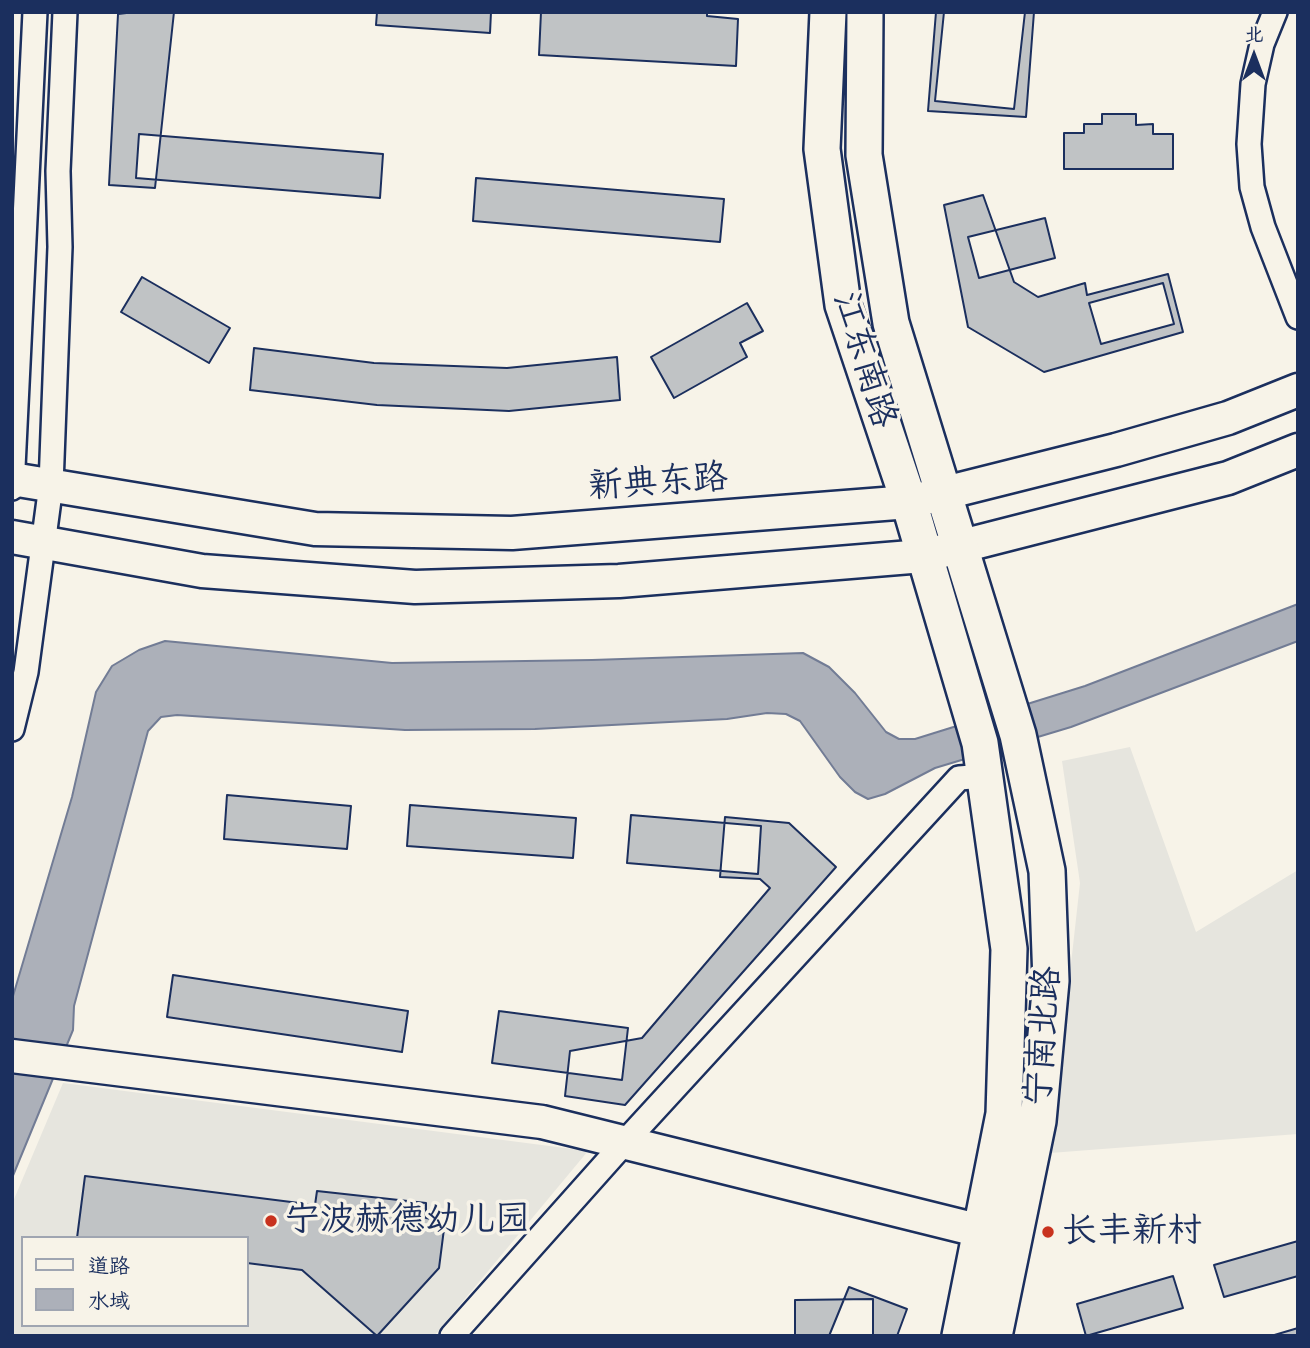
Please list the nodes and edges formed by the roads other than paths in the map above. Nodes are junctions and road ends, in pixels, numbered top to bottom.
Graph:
1 (35, 12) edge
2 (65, 12) edge
3 (828, 12) edge
4 (865, 12) edge
5 (1275, 12) edge
6 (1298, 317) edge
7 (1298, 390) edge
8 (1298, 450) edge
9 (12, 479) edge
10 (51, 485) junction
11 (12, 488) edge
12 (943, 494) junction
13 (909, 502) junction
14 (12, 537) edge
15 (45, 543) junction
16 (959, 546) junction
17 (923, 556) junction
18 (1003, 687) joint
19 (967, 697) joint
20 (12, 729) edge
21 (982, 760) junction
22 (12, 1056) edge
23 (625, 1142) junction
24 (981, 1231) junction
25 (452, 1336) edge
26 (960, 1336) edge
27 (995, 1336) edge

1 - 9 street
2 - 10 street
3 - 13 main road, 江东南路
4 - 12 main road, 江东南路
5 - 6 street
7 - 12 main road, 新典东路
8 - 16 main road
9 - 10 main road, 新典东路
9 - 11 street
10 - 13 main road, 新典东路
10 - 15 street
12 - 13 main road, 新典东路
12 - 16 main road, 江东南路
13 - 17 main road, 江东南路
14 - 15 main road
15 - 17 main road
15 - 20 street
16 - 17 main road
16 - 18 main road, 江东南路
17 - 19 main road, 江东南路
18 - 27 main road, 宁南北路
19 - 21 main road, 宁南北路
21 - 23 street
21 - 24 main road, 宁南北路
22 - 23 main road
23 - 24 main road
23 - 25 street
24 - 26 main road, 宁南北路

